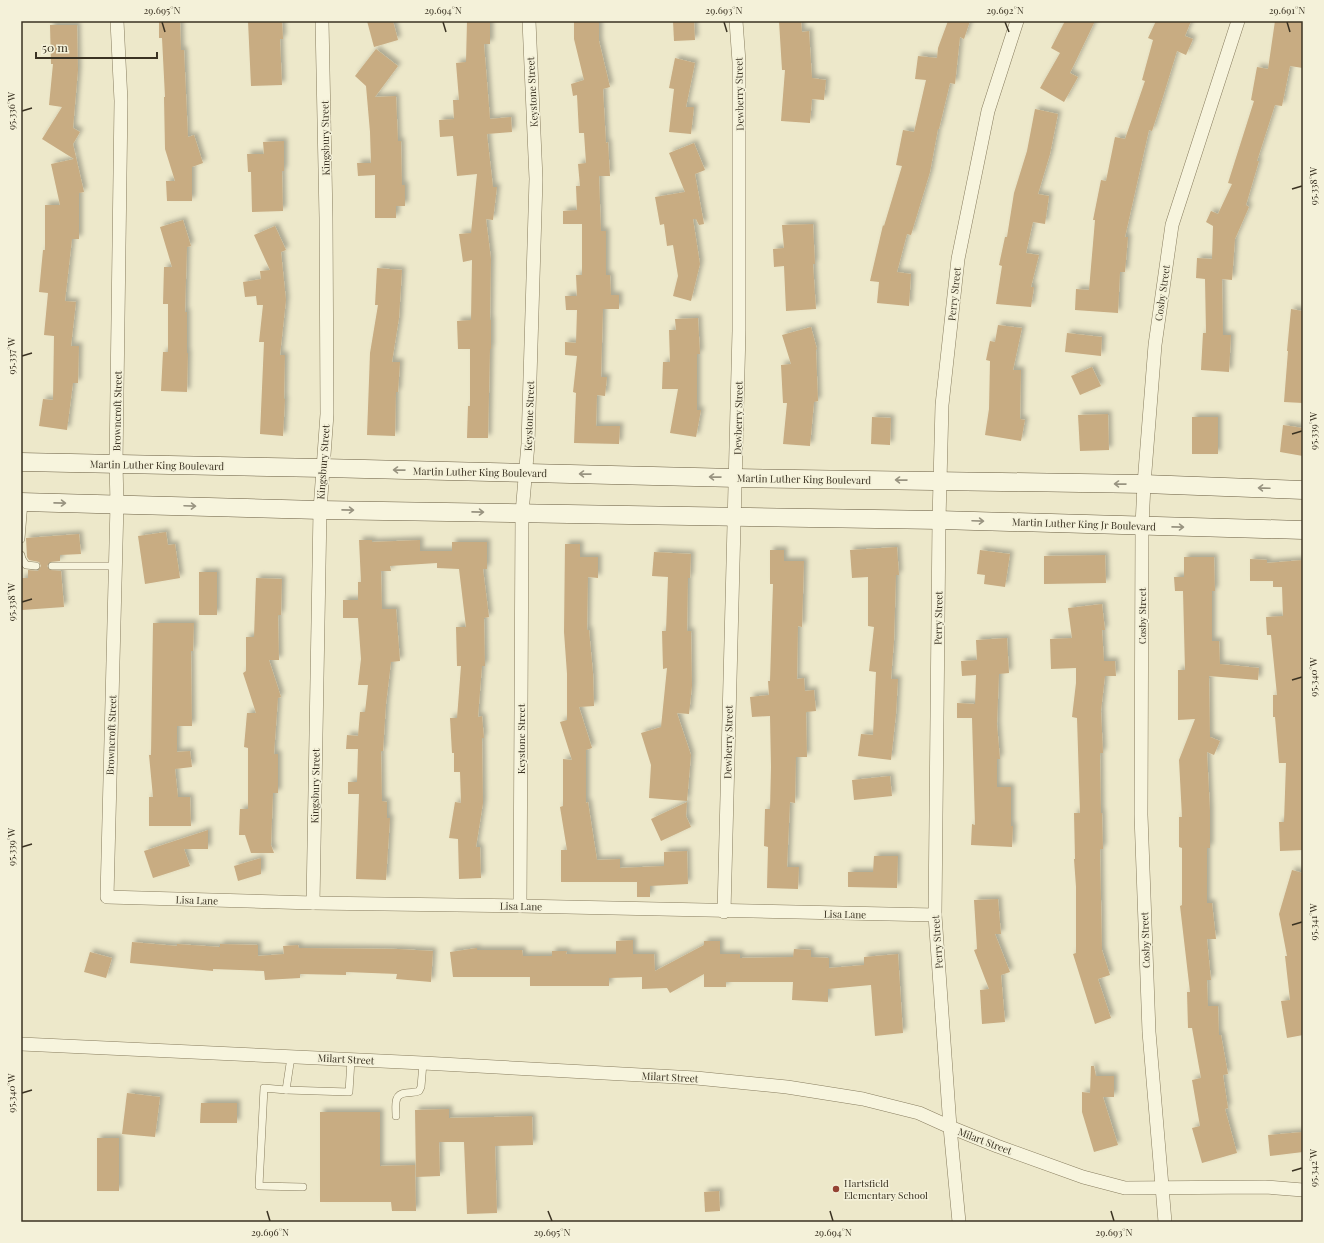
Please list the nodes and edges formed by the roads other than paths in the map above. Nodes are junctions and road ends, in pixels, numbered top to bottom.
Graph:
1 (117, 21) edge
2 (322, 21) edge
3 (529, 21) edge
4 (736, 21) edge
5 (1017, 21) edge
6 (1238, 21) edge
7 (21, 462) edge
8 (116, 464) junction
9 (323, 468) junction
10 (526, 473) junction
11 (736, 478) junction
12 (940, 481) junction
13 (1144, 484) junction
14 (1303, 490) edge
15 (22, 502) edge
16 (117, 504) junction
17 (320, 510) junction
18 (522, 513) junction
19 (734, 517) junction
20 (939, 520) junction
21 (1142, 526) junction
22 (1303, 530) edge
23 (21, 539) edge
24 (21, 555) edge
25 (36, 566) dead end
26 (52, 566) dead end
27 (116, 566) junction
28 (107, 897) joint
29 (313, 903) junction
30 (520, 906) junction
31 (724, 912) junction
32 (935, 916) junction
33 (21, 1044) edge
34 (291, 1057) junction
35 (351, 1060) junction
36 (423, 1063) junction
37 (286, 1090) junction
38 (396, 1116) dead end
39 (950, 1127) junction
40 (303, 1188) dead end
41 (1162, 1188) junction
42 (1303, 1190) edge
43 (959, 1222) edge
44 (1165, 1222) edge

1 - 8 street, Browncroft Street
2 - 9 street, Kingsbury Street
3 - 10 street, Keystone Street
4 - 11 street, Dewberry Street
5 - 12 street, Perry Street
6 - 13 street, Cosby Street
7 - 8 main road, Martin Luther King Boulevard
8 - 9 main road, Martin Luther King Boulevard
8 - 16 street, Browncroft Street
10 -> 9 main road, Martin Luther King Boulevard
9 - 17 street, Kingsbury Street
11 -> 10 main road, Martin Luther King Boulevard
10 - 18 street, Keystone Street
12 -> 11 main road, Martin Luther King Boulevard
11 - 19 street, Dewberry Street
13 -> 12 main road
12 - 20 street, Perry Street
14 -> 13 main road
13 - 21 street, Cosby Street
15 -> 16 main road
15 - 23 lane
16 -> 17 main road
16 - 27 street, Browncroft Street
17 -> 18 main road
17 - 29 street, Kingsbury Street
18 - 19 main road
18 - 30 street, Keystone Street
19 - 20 main road, Martin Luther King Jr Boulevard
19 - 31 street, Dewberry Street
20 -> 21 main road, Martin Luther King Jr Boulevard
20 - 32 street, Perry Street
21 -> 22 main road, Martin Luther King Jr Boulevard
21 - 41 street, Cosby Street
24 - 25 lane
26 - 27 lane
27 - 28 street, Browncroft Street
28 - 29 street, Lisa Lane
29 - 30 street, Lisa Lane
30 - 31 street, Lisa Lane
31 - 32 street, Lisa Lane
32 - 39 street, Perry Street
33 - 34 street, Milart Street
34 - 35 street, Milart Street
34 - 37 lane
35 - 36 street, Milart Street
35 - 37 lane
36 - 38 lane
36 - 39 street, Milart Street
37 - 40 lane
39 - 41 street, Milart Street
39 - 43 street, Perry Street
41 - 42 street, Milart Street
41 - 44 street, Cosby Street

